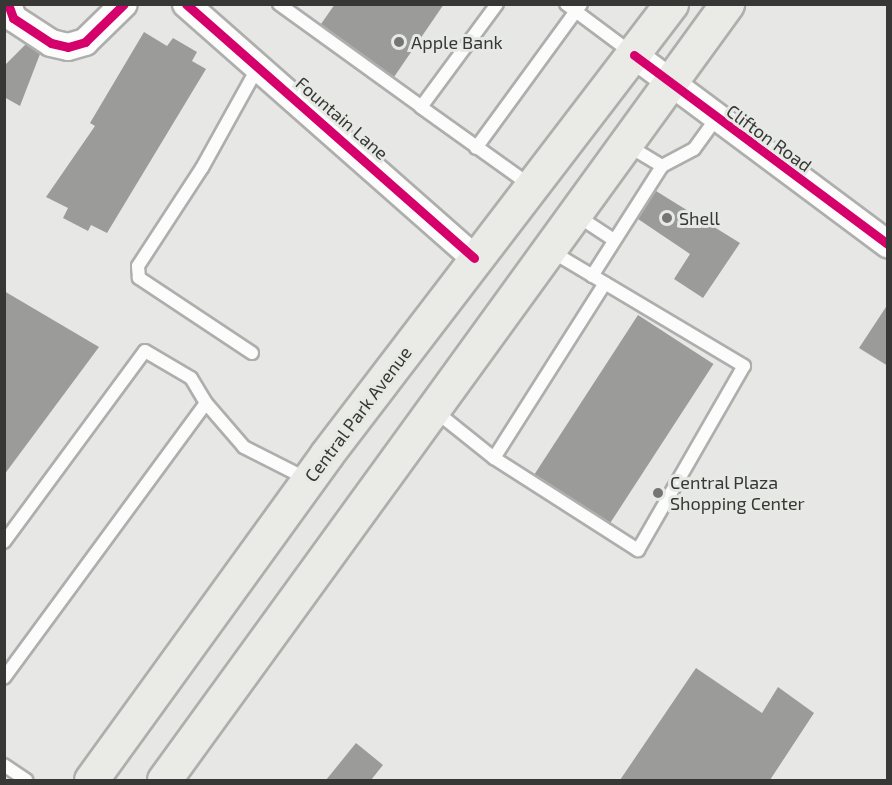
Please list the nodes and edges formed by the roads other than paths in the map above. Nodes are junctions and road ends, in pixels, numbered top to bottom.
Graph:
1 (8, 4) edge
2 (124, 4) edge
3 (186, 4) edge
4 (497, 4) edge
5 (671, 4) edge
6 (727, 4) edge
7 (281, 5) edge
8 (574, 7) edge
9 (633, 55) junction
10 (258, 67) junction
11 (668, 85) junction
12 (423, 108) junction
13 (716, 119) junction
14 (625, 144) junction
15 (476, 148) junction
16 (662, 166) junction
17 (530, 185) junction
18 (575, 214) junction
19 (614, 240) junction
20 (888, 244) edge
21 (549, 250) junction
22 (474, 258) junction
23 (592, 276) junction
24 (605, 283) junction
25 (252, 353) dead end
26 (206, 404) junction
27 (433, 410) junction
28 (495, 459) junction
29 (308, 480) junction
30 (4, 542) edge
31 (4, 678) edge
32 (4, 765) edge
33 (26, 780) edge
34 (91, 780) edge
35 (164, 780) edge

1 - 2 street
3 - 10 street, Fountain Lane
4 - 12 lane
5 - 9 main road, Central Park Avenue
6 - 11 main road
7 - 12 lane
8 - 9 lane
8 - 15 lane
9 - 11 street, Clifton Road
9 - 17 main road, Central Park Avenue
10 - 22 street, Fountain Lane
10 - 25 lane
11 - 13 street, Clifton Road
11 - 14 main road
12 - 15 lane
13 - 16 lane
13 - 20 street, Clifton Road
14 - 16 lane
14 - 18 main road
15 - 17 lane
16 - 19 lane
17 - 22 main road, Central Park Avenue
18 - 19 lane
18 - 21 main road
19 - 23 lane
21 - 23 lane
21 - 27 main road
22 - 29 main road, Central Park Avenue
23 - 24 lane
24 - 28 lane
24 - 28 lane
26 - 29 lane
26 - 30 lane
26 - 31 lane
27 - 28 lane
27 - 35 main road
29 - 34 main road, Central Park Avenue
32 - 33 lane

